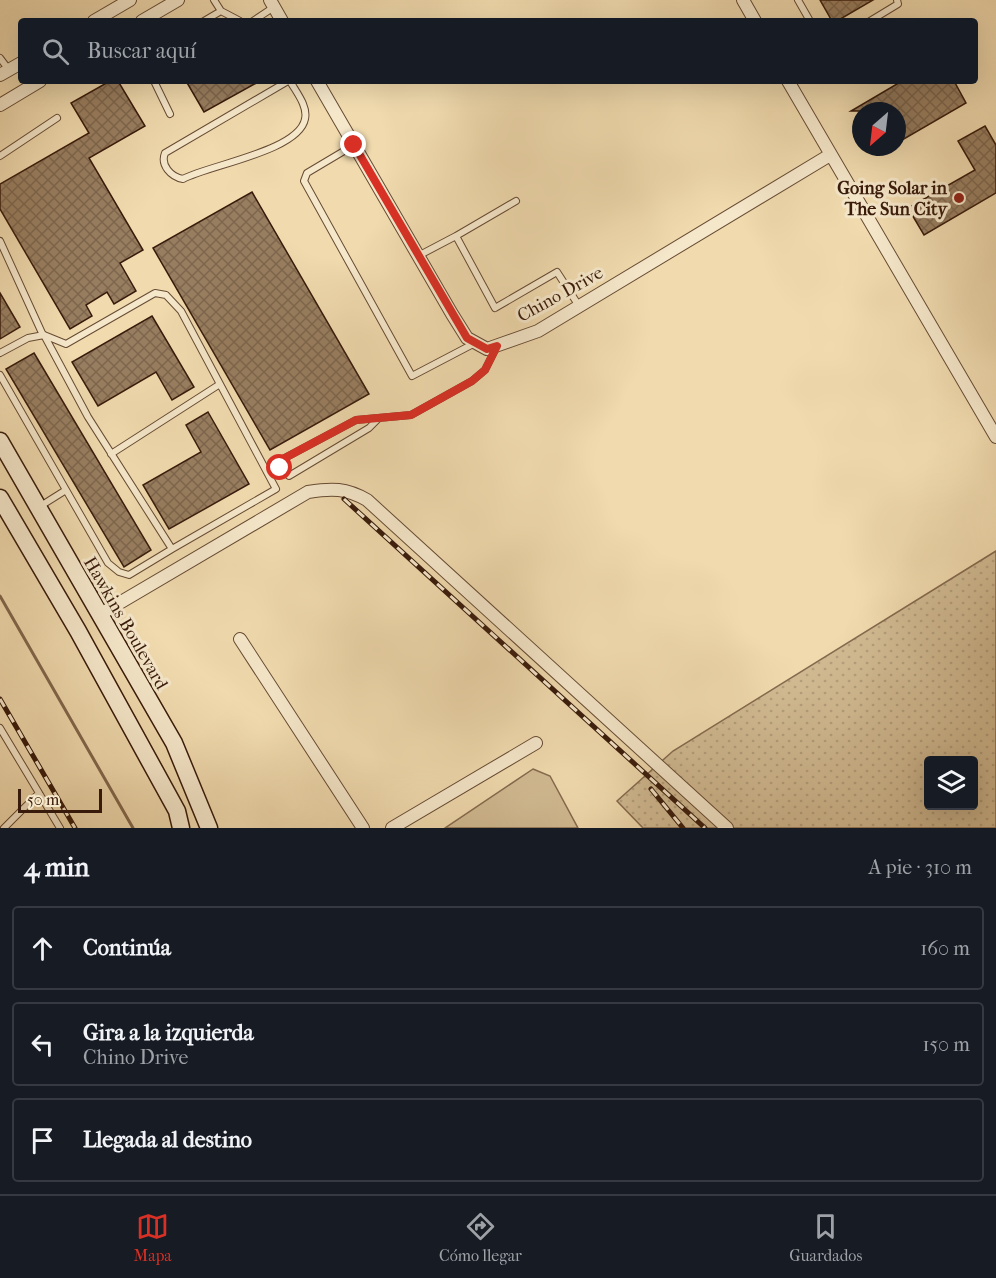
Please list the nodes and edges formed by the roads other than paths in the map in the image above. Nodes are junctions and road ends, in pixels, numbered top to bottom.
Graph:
1 (130, 0) edge
2 (178, 0) edge
3 (214, 0) edge
4 (743, 0) edge
5 (798, 0) edge
6 (897, 0) edge
7 (272, 3) edge
8 (221, 11) junction
9 (99, 18) edge
10 (147, 18) edge
11 (209, 18) edge
12 (234, 18) edge
13 (256, 18) edge
14 (280, 18) edge
15 (753, 18) edge
16 (808, 18) edge
17 (875, 18) edge
18 (0, 58) edge
19 (18, 65) edge
20 (5, 73) edge
21 (35, 84) edge
22 (155, 84) edge
23 (284, 84) edge
24 (291, 84) edge
25 (319, 84) edge
26 (790, 84) edge
27 (0, 105) edge
28 (170, 114) dead end
29 (57, 118) dead end
30 (354, 145) junction
31 (830, 155) junction
32 (0, 156) edge
33 (516, 201) dead end
34 (456, 236) junction
35 (0, 241) edge
36 (418, 256) junction
37 (579, 306) junction
38 (44, 335) junction
39 (475, 343) junction
40 (497, 346) junction
41 (0, 353) edge
42 (0, 375) edge
43 (220, 384) junction
44 (378, 419) junction
45 (996, 437) edge
46 (0, 441) edge
47 (111, 454) junction
48 (66, 490) junction
49 (0, 498) edge
50 (38, 508) junction
51 (172, 549) junction
52 (99, 615) junction
53 (78, 632) junction
54 (240, 639) dead end
55 (0, 728) edge
56 (536, 744) dead end
57 (39, 793) junction
58 (4, 828) edge
59 (60, 828) edge
60 (181, 828) edge
61 (209, 828) edge
62 (363, 828) edge
63 (392, 828) edge
64 (727, 828) edge

1 - 9 street
2 - 10 street
3 - 8 lane
4 - 15 street
5 - 16 lane
6 - 17 lane
7 - 13 lane
7 - 14 street
8 - 11 lane
8 - 12 lane
18 - 20 lane
19 - 20 street
21 - 27 street
22 - 28 lane
23 - 24 lane
25 - 30 street
26 - 31 street
29 - 32 lane
30 - 36 street
30 - 39 lane
31 - 37 street, Chino Drive
31 - 45 street
33 - 34 lane
34 - 36 lane
34 - 37 lane
35 - 38 lane
36 - 39 street
37 - 40 street, Chino Drive
38 - 41 lane
38 - 43 lane
38 - 47 lane
39 - 40 street, Chino Drive
40 - 44 lane
42 - 48 lane
43 - 47 lane
43 - 51 lane
44 - 44 lane
46 - 50 main road, Hawkins Boulevard
47 - 51 lane
48 - 50 lane
48 - 51 lane
49 - 53 main road
50 - 52 main road, Hawkins Boulevard
52 - 53 main road
52 - 61 main road, Hawkins Boulevard
52 - 64 street
53 - 60 main road
54 - 62 street
55 - 57 lane
56 - 63 street
57 - 58 lane
57 - 59 lane

